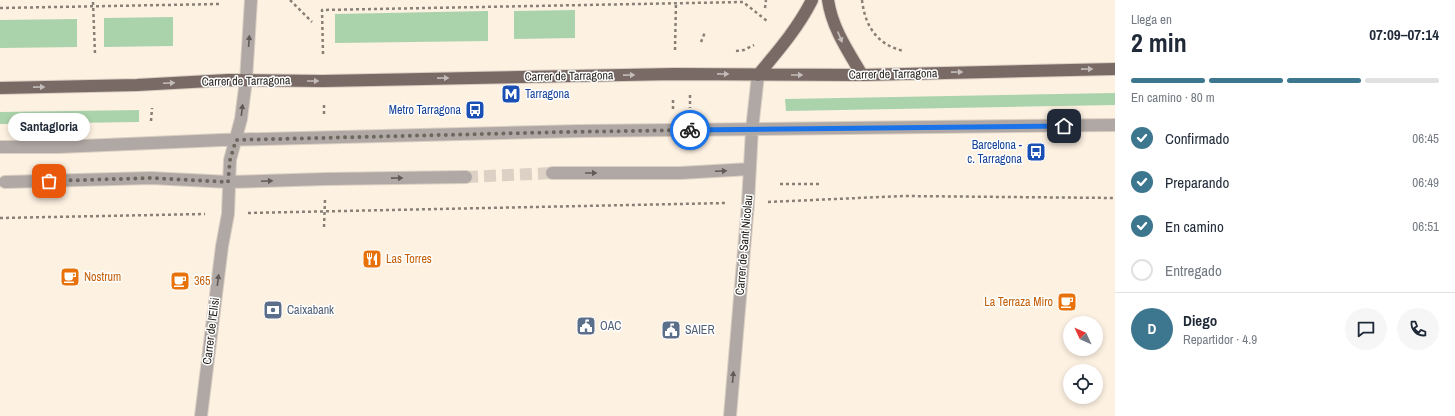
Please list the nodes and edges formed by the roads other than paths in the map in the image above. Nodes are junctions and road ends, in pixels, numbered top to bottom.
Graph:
1 (251, 0) edge
2 (812, 0) edge
3 (828, 0) edge
4 (1115, 69) edge
5 (758, 75) junction
6 (862, 75) junction
7 (246, 80) junction
8 (0, 88) edge
9 (1115, 125) edge
10 (752, 130) junction
11 (236, 140) junction
12 (0, 147) edge
13 (750, 169) junction
14 (552, 173) tunnel mouth
15 (466, 177) tunnel mouth
16 (5, 182) dead end
17 (228, 182) junction
18 (201, 416) edge
19 (730, 416) edge

7 -> 1 street, Carrer de l'Elisi
2 - 5 main road
3 -> 6 main road
6 -> 4 main road, Carrer de Tarragona
5 -> 6 main road, Carrer de Tarragona
7 -> 5 main road, Carrer de Tarragona
5 - 10 street, Carrer de Sant Nicolau
8 -> 7 main road, Carrer de Tarragona
11 -> 7 street, Carrer de l'Elisi
9 - 10 street
10 - 11 street
10 - 13 street, Carrer de Sant Nicolau
11 - 12 street
11 - 17 street, Carrer de l'Elisi
14 -> 13 street
19 -> 13 street, Carrer de Sant Nicolau
17 -> 15 street
16 - 17 street
18 -> 17 street, Carrer de l'Elisi

